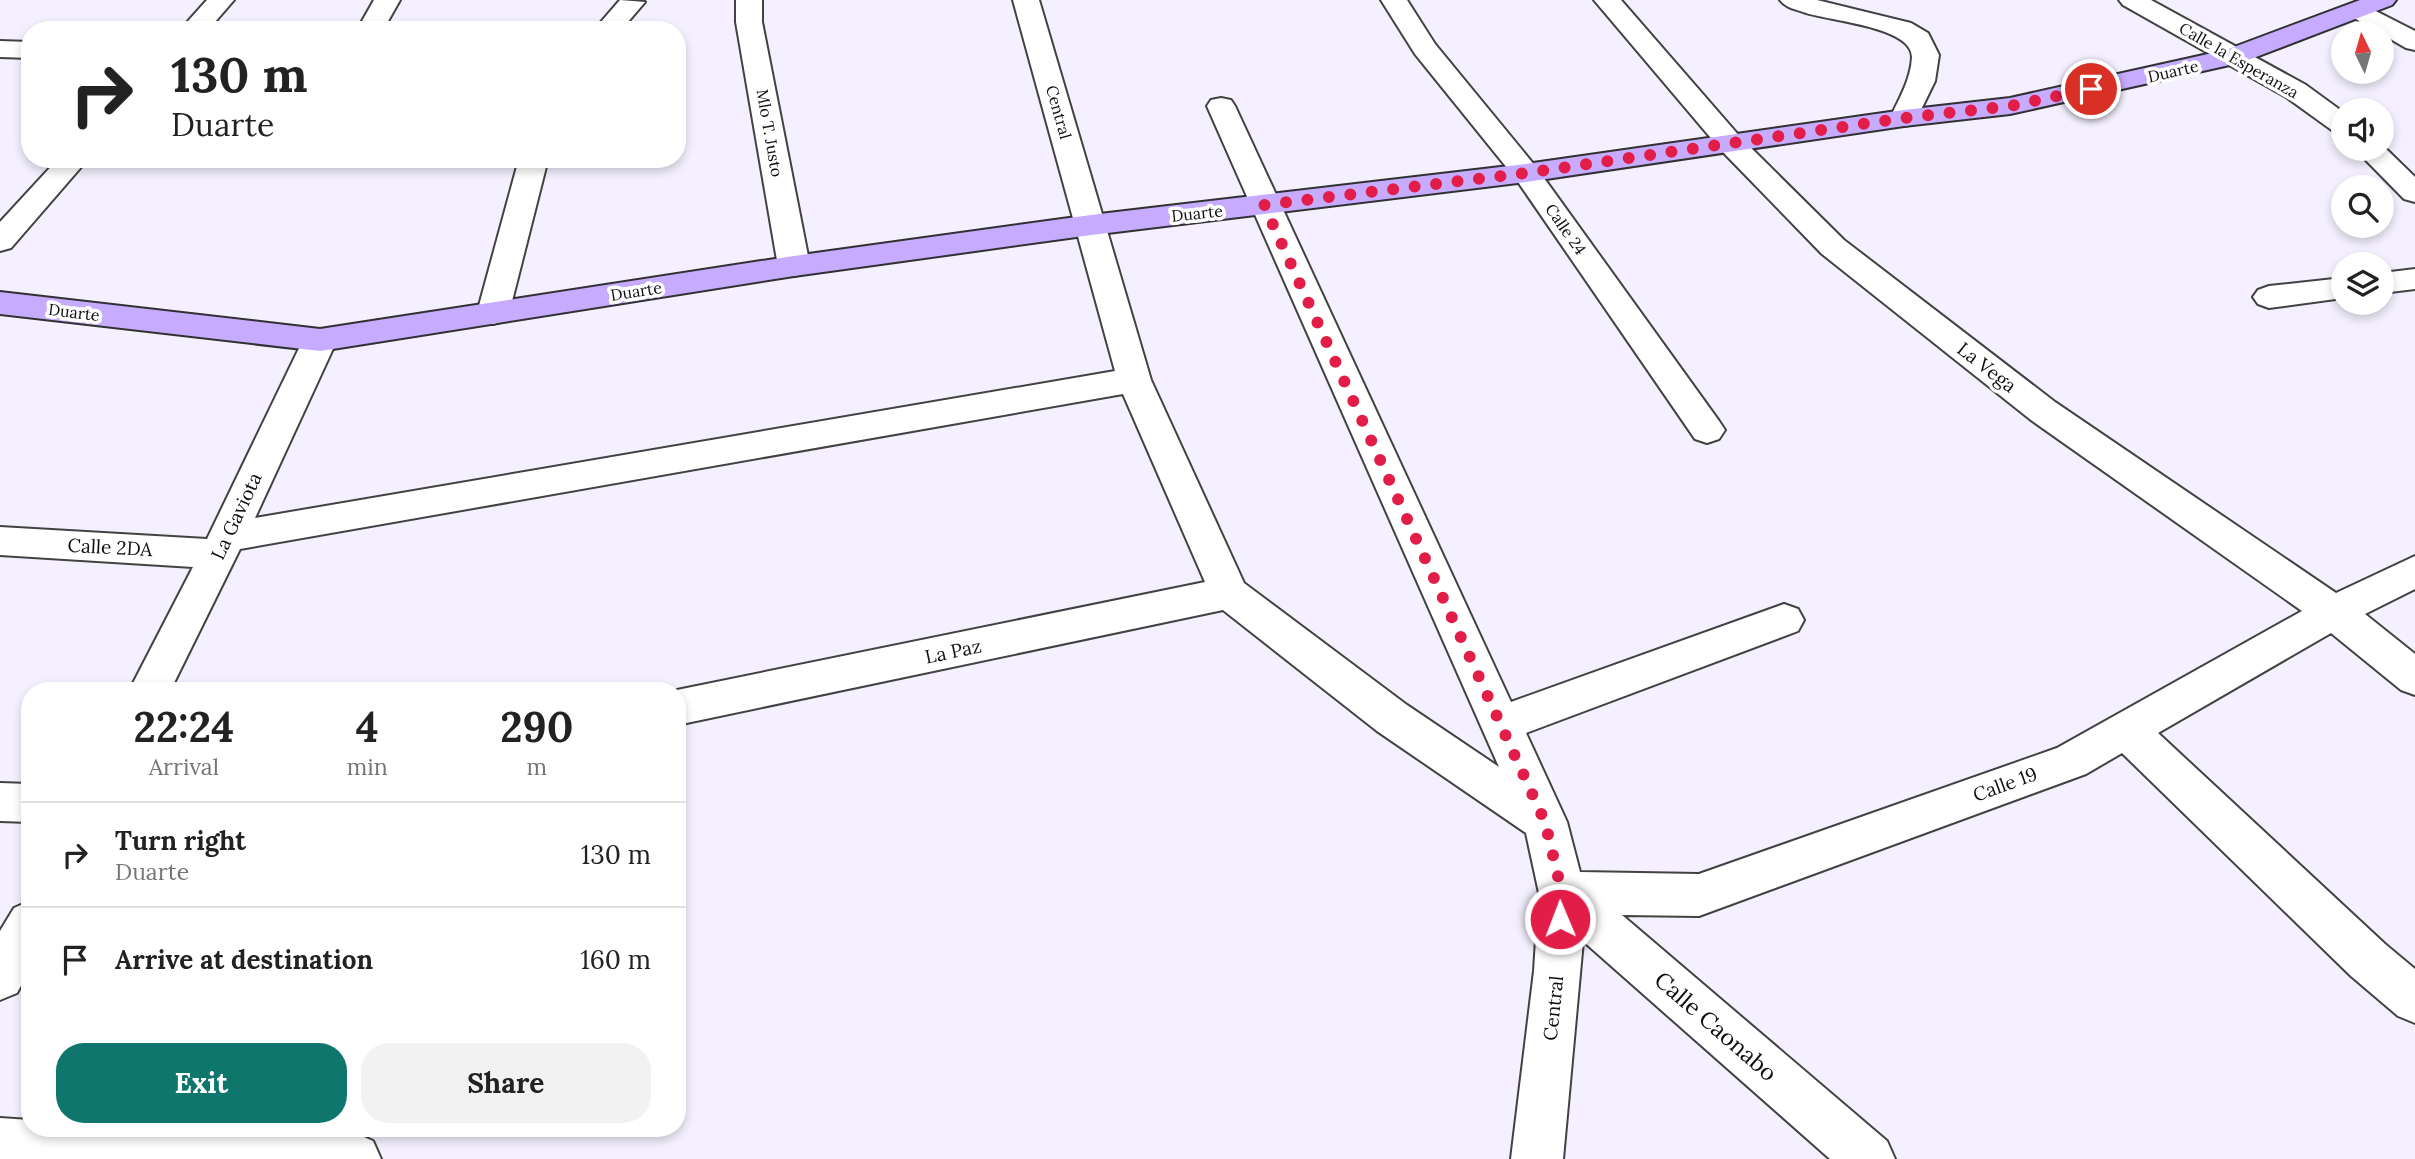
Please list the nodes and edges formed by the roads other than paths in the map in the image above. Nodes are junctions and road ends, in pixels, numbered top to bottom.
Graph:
1 (221, 0) edge
2 (387, 0) edge
3 (749, 0) edge
4 (1026, 0) edge
5 (1394, 0) edge
6 (1607, 0) edge
7 (1793, 0) edge
8 (2132, 0) edge
9 (632, 2) dead end
10 (2371, 5) edge
11 (201, 21) edge
12 (375, 21) edge
13 (615, 21) edge
14 (2415, 42) edge
15 (0, 49) edge
16 (21, 50) edge
17 (2234, 56) junction
18 (1221, 106) dead end
19 (2331, 116) edge
20 (1904, 118) junction
21 (1731, 144) junction
22 (2382, 161) edge
23 (66, 168) edge
24 (532, 168) edge
25 (1526, 173) junction
26 (2415, 193) edge
27 (1264, 205) junction
28 (1091, 225) junction
29 (0, 241) edge
30 (794, 266) junction
31 (2415, 278) edge
32 (2394, 281) edge
33 (2331, 289) edge
34 (2269, 297) dead end
35 (0, 303) edge
36 (493, 313) junction
37 (320, 340) junction
38 (1133, 380) junction
39 (1707, 430) dead end
40 (0, 541) edge
41 (223, 545) junction
42 (2415, 571) edge
43 (1229, 593) junction
44 (2334, 612) junction
45 (1784, 620) dead end
46 (2415, 678) edge
47 (154, 682) edge
48 (686, 706) edge
49 (1500, 724) junction
50 (2125, 729) junction
51 (0, 802) edge
52 (21, 803) edge
53 (1545, 822) junction
54 (1562, 893) junction
55 (21, 939) edge
56 (0, 977) edge
57 (2415, 999) edge
58 (0, 1144) edge
59 (355, 1159) edge
60 (1537, 1159) edge
61 (1869, 1159) edge

1 - 11 street
2 - 12 street
3 - 30 street, Mlo T. Justo
4 - 28 street, Central
5 - 25 street, Calle 24
6 - 21 street, La Vega
7 - 20 street
8 - 17 street, Calle la Esperanza
9 - 13 street
10 - 14 street
10 - 17 street, Duarte
15 - 16 street
17 - 19 street, Calle la Esperanza
17 - 20 street, Duarte
18 - 27 street, Central
20 - 21 street, Duarte
21 - 25 street, Duarte
21 - 44 street, La Vega
22 - 26 street
23 - 29 street
24 - 36 street
25 - 27 street, Duarte
25 - 39 street, Calle 24
27 - 28 street, Duarte
27 - 49 street, Central
28 - 30 street, Duarte
28 - 38 street, Central
30 - 36 street, Duarte
31 - 32 street
33 - 34 street
35 - 37 street, Duarte
36 - 37 street, Duarte
37 - 41 street, La Gaviota
38 - 41 street, Calle 2DA
38 - 43 street, Central
40 - 41 street, Calle 2DA
41 - 47 street, La Gaviota
42 - 44 street, Calle 19
43 - 48 street, La Paz
43 - 53 street
44 - 46 street, La Vega
44 - 50 street, Calle 19
45 - 49 street
49 - 53 street, Central
50 - 54 street, Calle 19
50 - 57 street
51 - 52 street
53 - 54 street, Central
54 - 60 street, Central
54 - 61 street, Calle Caonabo
55 - 56 street
58 - 59 street

